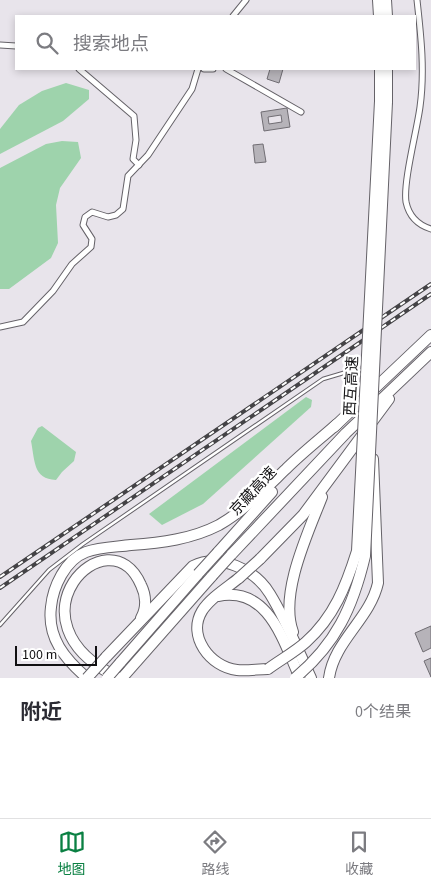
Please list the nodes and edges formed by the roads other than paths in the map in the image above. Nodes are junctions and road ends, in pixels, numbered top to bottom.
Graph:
1 (246, 0) edge
2 (378, 0) edge
3 (386, 0) edge
4 (417, 0) edge
5 (234, 15) edge
6 (379, 15) edge
7 (387, 15) edge
8 (0, 45) edge
9 (15, 46) edge
10 (80, 70) edge
11 (198, 70) edge
12 (228, 70) edge
13 (380, 70) edge
14 (387, 70) edge
15 (384, 101) junction
16 (301, 112) dead end
17 (138, 165) junction
18 (431, 229) edge
19 (0, 327) edge
20 (431, 335) edge
21 (431, 352) edge
22 (350, 371) dead end
23 (405, 377) junction
24 (337, 424) junction
25 (372, 433) junction
26 (327, 485) junction
27 (152, 543) junction
28 (217, 596) junction
29 (0, 625) edge
30 (132, 630) junction
31 (302, 659) junction
32 (268, 669) junction
33 (87, 678) edge
34 (106, 678) edge
35 (121, 678) edge
36 (248, 678) edge
37 (294, 678) edge
38 (300, 678) edge
39 (311, 678) edge
40 (329, 678) edge

1 - 5 street
2 - 6 highway
3 - 7 highway
4 - 18 street
8 - 9 street
10 - 17 street
11 - 17 street
12 - 16 street
13 - 15 highway, 西互高速
14 - 15 highway, 西互高速
15 - 25 highway, 西互高速, bridge
15 - 32 highway, 西互高速, bridge
17 - 19 street
20 - 24 highway, 京藏高速
21 - 23 highway, 京藏高速
22 - 29 lane
23 - 26 highway
23 - 35 highway, 京藏高速, bridge
24 - 27 highway
24 - 34 highway, 京藏高速, bridge
25 - 37 highway, bridge
25 - 40 highway, bridge
26 - 28 highway, bridge
26 - 31 highway
27 - 33 highway
27 - 34 highway
28 - 32 highway
28 - 38 highway
30 - 31 highway
30 - 33 highway, bridge
30 - 35 highway
31 - 39 highway
32 - 36 highway, 西互高速

